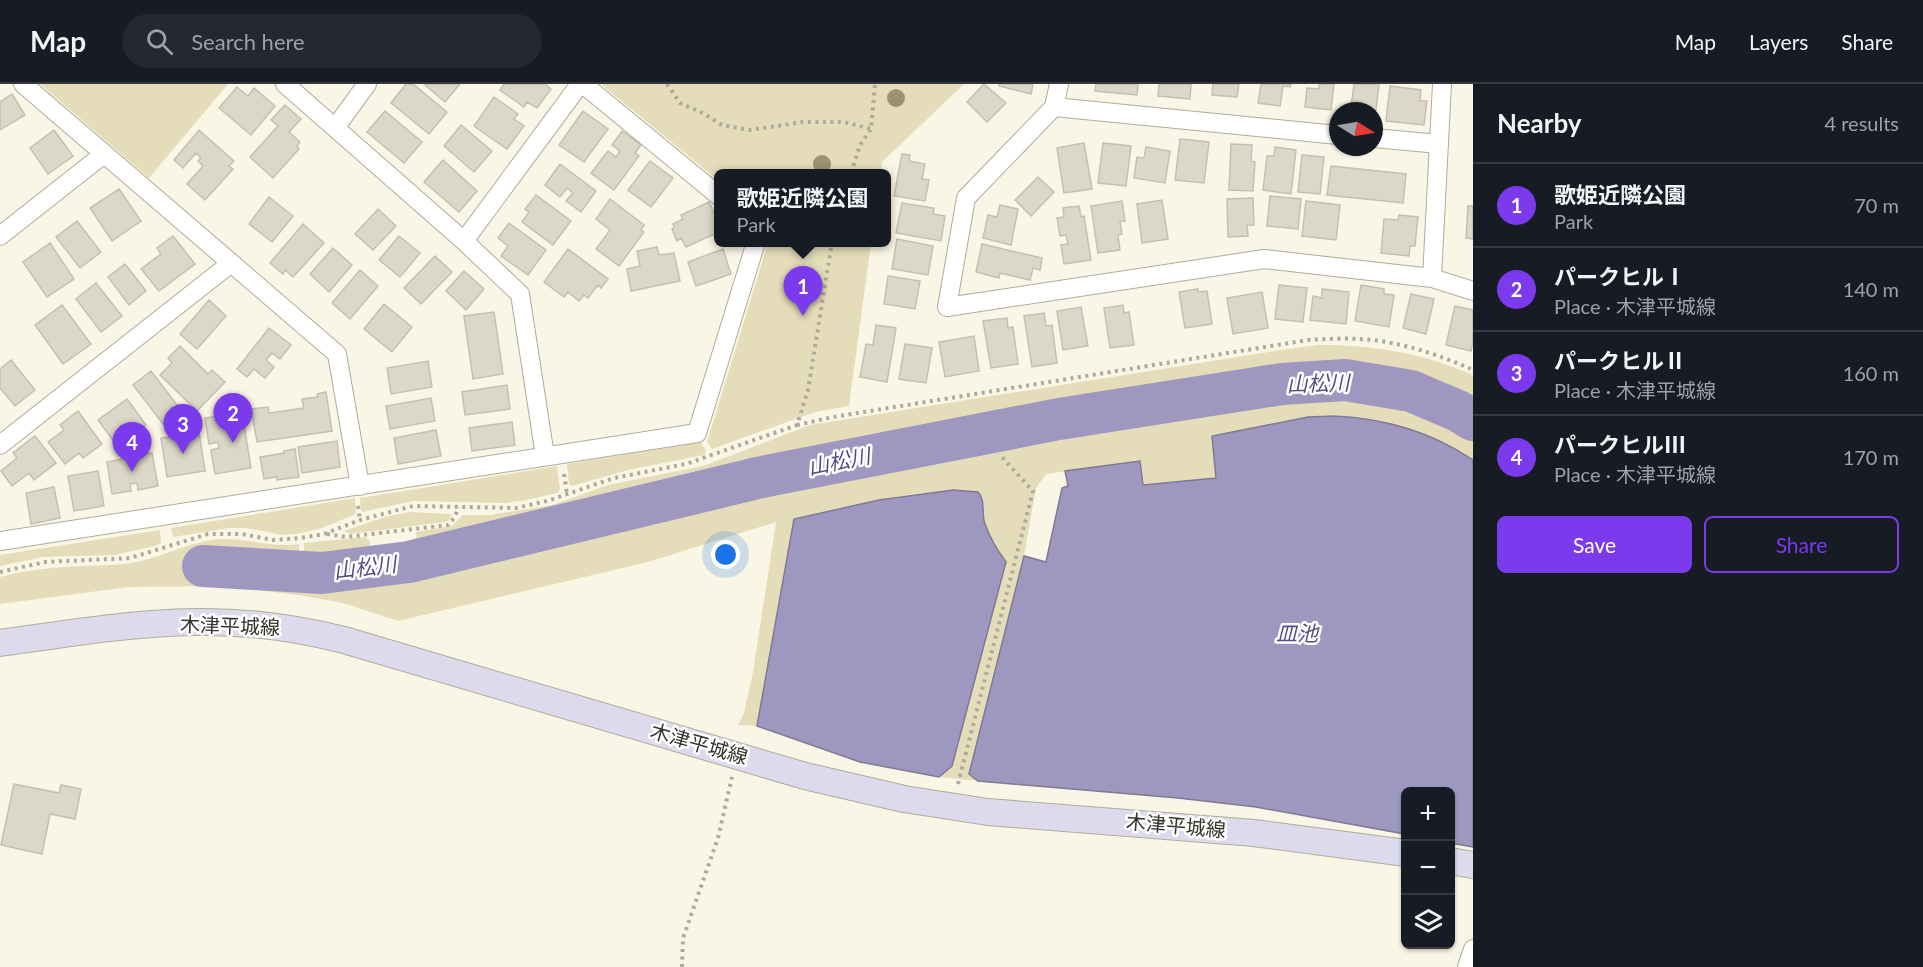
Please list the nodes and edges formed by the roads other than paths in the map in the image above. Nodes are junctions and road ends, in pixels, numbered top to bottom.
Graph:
1 (23, 84) edge
2 (285, 84) edge
3 (367, 84) edge
4 (581, 84) edge
5 (1059, 84) edge
6 (1442, 84) edge
7 (1054, 107) junction
8 (335, 128) junction
9 (1329, 134) edge
10 (1383, 139) edge
11 (1439, 144) junction
12 (105, 154) junction
13 (714, 192) edge
14 (0, 236) edge
15 (464, 241) junction
16 (755, 247) edge
17 (230, 264) junction
18 (1432, 278) junction
19 (1473, 291) edge
20 (0, 445) edge
21 (545, 456) junction
22 (360, 486) junction
23 (0, 542) edge
24 (0, 643) edge
25 (1401, 852) edge
26 (1455, 862) edge
27 (1473, 865) edge
28 (1473, 949) edge
29 (1467, 967) edge

1 - 12 street
2 - 8 street
3 - 8 street
4 - 13 street
4 - 15 street
5 - 7 street
6 - 11 street
7 - 9 street
7 - 18 street
8 - 15 street
10 - 11 street
11 - 18 street
12 - 14 street
12 - 17 street
15 - 21 street
16 - 21 street
17 - 20 street
17 - 22 street
18 - 19 street
21 - 22 street
22 - 23 street
24 - 25 main road, 木津平城線
26 - 27 main road
28 - 29 street

